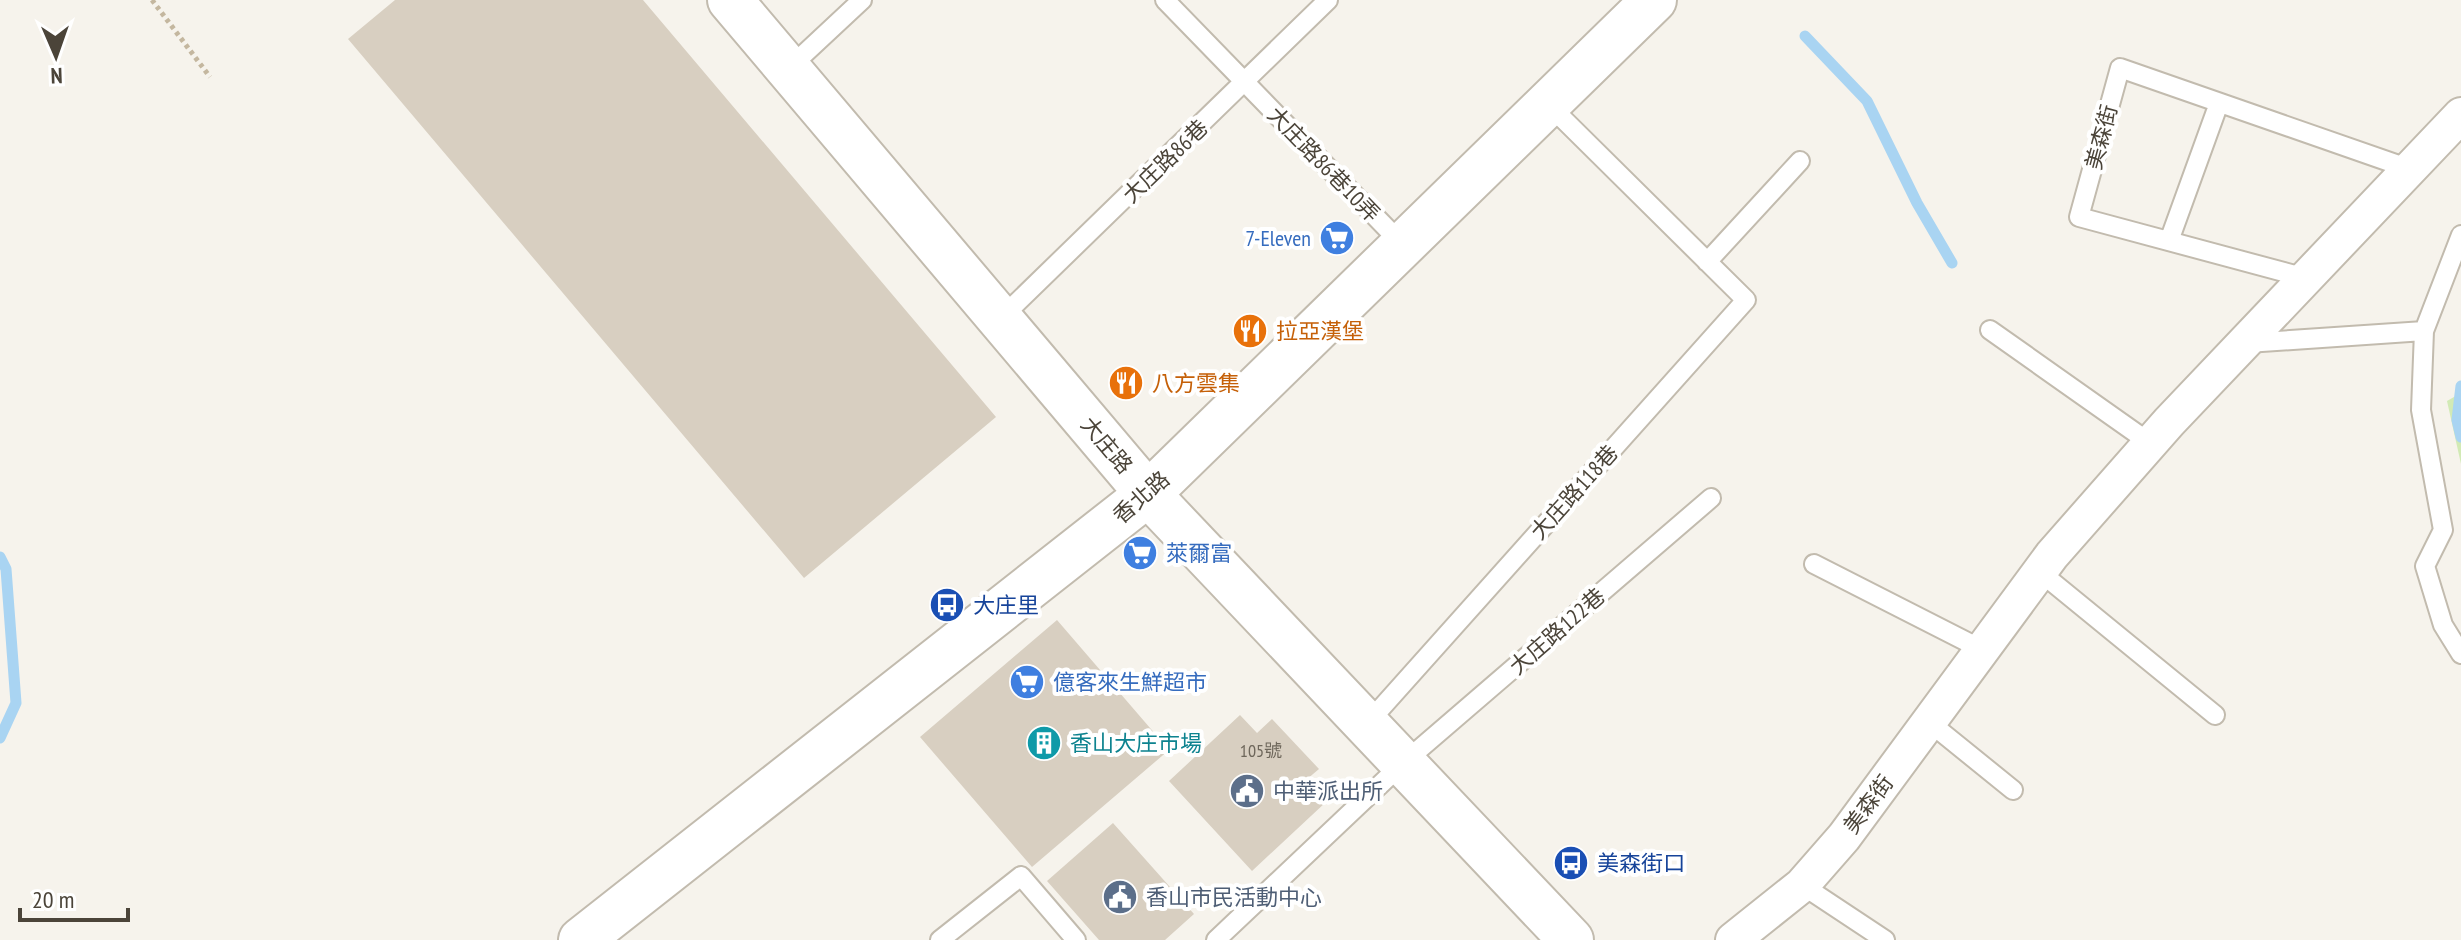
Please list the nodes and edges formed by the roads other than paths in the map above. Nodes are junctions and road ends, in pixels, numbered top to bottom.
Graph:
1 (730, 0) edge
2 (862, 0) edge
3 (1165, 0) edge
4 (1328, 0) edge
5 (1654, 0) edge
6 (788, 69) junction
7 (1245, 84) junction
8 (2219, 103) junction
9 (1548, 104) junction
10 (2461, 115) edge
11 (1800, 161) dead end
12 (2410, 169) junction
13 (2461, 235) edge
14 (2169, 241) junction
15 (1403, 245) junction
16 (1707, 262) junction
17 (2306, 278) junction
18 (1000, 319) junction
19 (1990, 330) dead end
20 (2424, 331) junction
21 (2244, 343) junction
22 (2150, 443) junction
23 (1148, 494) junction
24 (1711, 498) dead end
25 (1814, 564) dead end
26 (2040, 572) junction
27 (1983, 650) junction
28 (2461, 654) edge
29 (2215, 715) dead end
30 (1929, 722) junction
31 (1366, 725) junction
32 (1402, 764) junction
33 (2013, 790) dead end
34 (1802, 885) junction
35 (593, 937) edge
36 (940, 940) edge
37 (1076, 940) edge
38 (1216, 940) edge
39 (1571, 940) edge
40 (1733, 940) edge
41 (1885, 940) edge

1 - 6 street, 大庄路
2 - 6 lane
3 - 7 lane, 大庄路86巷10弄
4 - 7 lane, 大庄路86巷
5 - 9 street, 香北路
6 - 18 street, 大庄路
7 - 15 lane, 大庄路86巷10弄
7 - 18 lane, 大庄路86巷
8 - 12 lane, 美森街
8 - 14 lane
8 - 14 lane, 美森街
9 - 15 street, 香北路
9 - 16 lane, 大庄路118巷
10 - 12 street, 美森街
11 - 16 lane
12 - 17 street, 美森街
13 - 20 lane
14 - 17 lane, 美森街
15 - 23 street, 香北路
16 - 31 lane, 大庄路118巷
17 - 21 street, 美森街
18 - 23 street, 大庄路
19 - 22 lane
20 - 21 lane
20 - 28 lane
21 - 22 street, 美森街
22 - 26 street, 美森街
23 - 31 street, 大庄路
23 - 35 street, 香北路
24 - 32 lane, 大庄路122巷
25 - 27 lane
26 - 27 street, 美森街
26 - 29 lane
27 - 30 street, 美森街
30 - 33 lane
30 - 34 street, 美森街
31 - 32 street, 大庄路
32 - 38 lane, 大庄路122巷
32 - 39 street, 大庄路
34 - 40 street, 美森街
34 - 41 lane
36 - 37 lane

